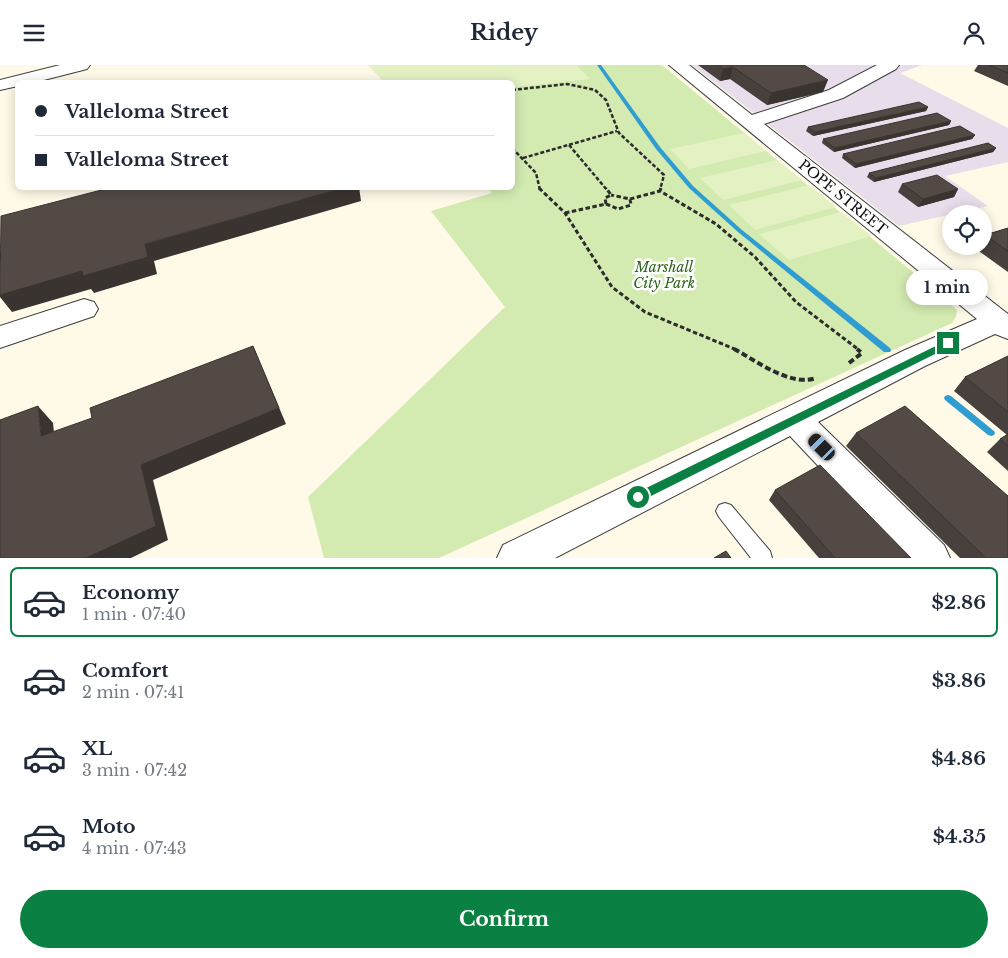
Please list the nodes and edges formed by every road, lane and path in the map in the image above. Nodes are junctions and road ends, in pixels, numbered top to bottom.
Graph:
1 (2, 65) edge
2 (81, 65) edge
3 (678, 65) edge
4 (890, 65) edge
5 (21, 80) edge
6 (15, 82) edge
7 (1, 85) edge
8 (515, 90) edge
9 (749, 121) junction
10 (618, 131) junction
11 (569, 145) junction
12 (515, 151) edge
13 (523, 158) junction
14 (660, 191) junction
15 (611, 195) junction
16 (630, 199) junction
17 (606, 204) junction
18 (565, 213) junction
19 (84, 309) dead end
20 (1003, 325) edge
21 (0, 337) edge
22 (844, 366) dead end
23 (822, 377) dead end
24 (794, 419) junction
25 (725, 511) dead end
26 (516, 558) edge
27 (763, 558) edge
28 (931, 558) edge

1 - 7 street
2 - 5 street
3 - 9 street, POPE STREET
4 - 9 street
6 - 7 street
8 - 10 path
9 - 20 street, POPE STREET
10 - 11 path
10 - 14 path
11 - 13 path
11 - 15 path
12 - 13 path
13 - 18 path
14 - 16 path
14 - 22 path
15 - 16 path
15 - 17 path
16 - 17 path
17 - 18 path
18 - 23 path
19 - 21 street
20 - 24 street
24 - 26 street
24 - 28 street
25 - 27 lane

